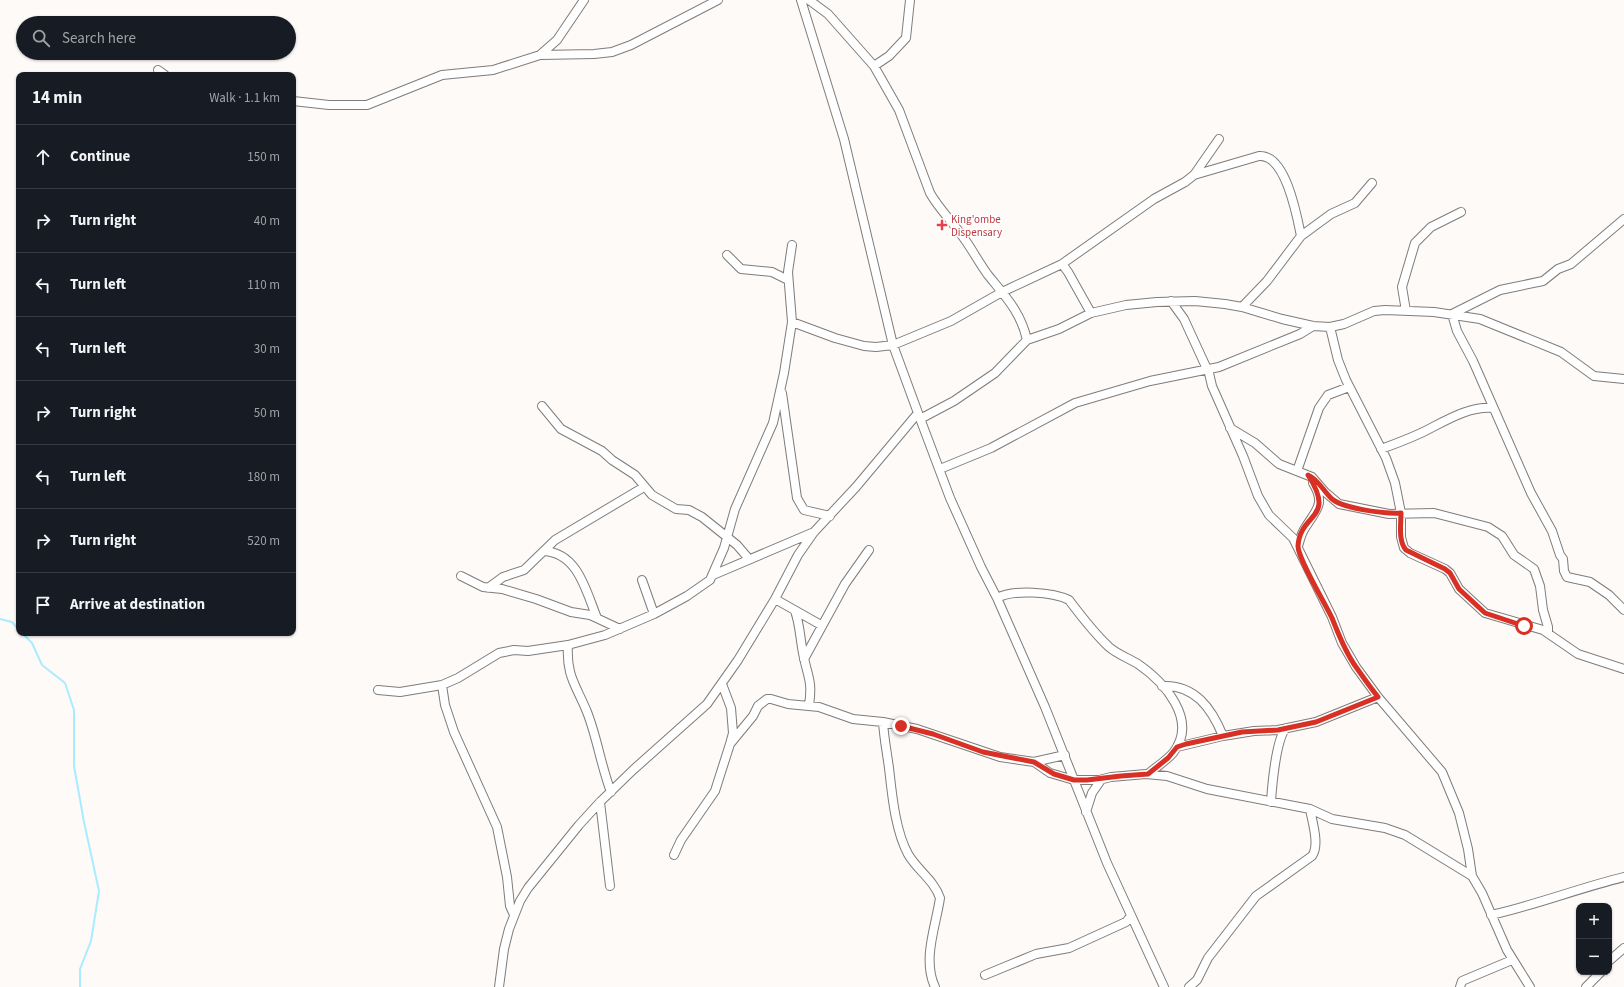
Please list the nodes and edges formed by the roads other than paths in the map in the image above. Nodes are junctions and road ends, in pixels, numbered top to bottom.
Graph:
1 (584, 0) edge
2 (718, 0) edge
3 (801, 0) edge
4 (809, 0) edge
5 (910, 0) edge
6 (540, 55) junction
7 (874, 66) junction
8 (296, 101) edge
9 (1219, 139) dead end
10 (1194, 175) junction
11 (1372, 183) dead end
12 (1461, 212) dead end
13 (1624, 219) edge
14 (1301, 236) junction
15 (792, 245) dead end
16 (727, 255) dead end
17 (1062, 264) junction
18 (788, 280) junction
19 (1002, 292) junction
20 (1171, 301) junction
21 (1242, 307) junction
22 (1406, 311) junction
23 (1091, 313) junction
24 (1452, 314) junction
25 (792, 322) junction
26 (1313, 326) junction
27 (1330, 327) junction
28 (1027, 340) junction
29 (893, 345) junction
30 (1207, 369) junction
31 (1624, 379) edge
32 (781, 386) junction
33 (1349, 387) junction
34 (542, 406) dead end
35 (1493, 408) junction
36 (919, 416) junction
37 (1230, 428) junction
38 (1382, 450) junction
39 (940, 469) junction
40 (1297, 471) junction
41 (1308, 475) junction
42 (644, 487) junction
43 (1401, 513) junction
44 (830, 516) junction
45 (814, 532) junction
46 (727, 537) junction
47 (1298, 546) junction
48 (869, 550) dead end
49 (544, 551) junction
50 (749, 559) junction
51 (713, 575) junction
52 (460, 576) dead end
53 (642, 580) dead end
54 (488, 588) junction
55 (997, 598) junction
56 (775, 599) junction
57 (795, 610) junction
58 (1624, 610) edge
59 (654, 614) junction
60 (597, 618) junction
61 (821, 625) junction
62 (620, 629) junction
63 (1548, 633) junction
64 (568, 645) junction
65 (804, 659) junction
66 (1624, 669) edge
67 (442, 684) junction
68 (722, 684) junction
69 (1162, 686) junction
70 (378, 690) dead end
71 (1378, 697) junction
72 (810, 705) junction
73 (883, 722) junction
74 (1286, 728) junction
75 (1223, 736) junction
76 (730, 744) junction
77 (1177, 747) junction
78 (1064, 755) junction
79 (1034, 762) junction
80 (1148, 774) junction
81 (1074, 780) junction
82 (1101, 780) junction
83 (611, 792) junction
84 (600, 802) junction
85 (1271, 802) junction
86 (1310, 809) junction
87 (1086, 812) junction
88 (674, 855) dead end
89 (1472, 876) junction
90 (1624, 877) edge
91 (610, 886) dead end
92 (514, 915) junction
93 (1491, 915) junction
94 (1130, 917) junction
95 (1624, 948) edge
96 (1612, 958) edge
97 (1512, 960) junction
98 (985, 975) dead end
99 (1598, 975) edge
100 (499, 987) edge
101 (935, 987) edge
102 (1164, 987) edge
103 (1189, 987) edge
104 (1460, 987) edge
105 (1530, 987) edge
106 (1586, 987) edge

1 - 6 street
2 - 6 street
3 - 29 street
4 - 7 street
5 - 7 street
6 - 8 street
7 - 19 street
9 - 10 street
10 - 14 street
10 - 17 street
11 - 14 street
12 - 22 street
13 - 24 street
14 - 21 street
15 - 18 street
16 - 18 street
17 - 19 street
17 - 23 street
18 - 25 street
19 - 28 street
19 - 29 street
20 - 21 street
20 - 23 street
20 - 30 street
21 - 26 street
22 - 24 street
22 - 27 street
23 - 28 street
24 - 31 street
24 - 35 street
25 - 29 street
25 - 32 street
26 - 27 street
26 - 30 street
27 - 33 street
28 - 36 street
29 - 36 street
30 - 37 street
30 - 39 street
32 - 44 street
32 - 46 street
33 - 38 street
33 - 40 street
34 - 42 street
35 - 38 street
35 - 58 street
36 - 39 street
36 - 44 street
37 - 40 street
37 - 47 street
38 - 43 street
39 - 55 street
40 - 41 street
41 - 43 street
41 - 47 street
42 - 46 street
42 - 49 street
43 - 63 street
43 - 63 street
44 - 45 street
45 - 50 street
45 - 56 street
46 - 50 street
46 - 51 street
47 - 71 street
48 - 61 street
49 - 54 street
49 - 60 street
50 - 51 street
51 - 59 street
52 - 54 street
53 - 59 street
54 - 60 street
55 - 69 street
55 - 78 street
56 - 57 street
56 - 68 street
57 - 61 street
57 - 65 street
59 - 62 street
60 - 62 street
61 - 65 street
62 - 64 street
63 - 66 street
64 - 67 street
64 - 83 street
65 - 72 street
67 - 70 street
67 - 92 street
68 - 76 street
68 - 83 street
69 - 75 street
69 - 77 street
71 - 74 street
71 - 89 street
72 - 73 street
72 - 76 street
73 - 79 street
73 - 101 street
74 - 75 street
74 - 85 street
75 - 77 street
76 - 88 street
77 - 80 street
78 - 79 street
78 - 81 street
79 - 81 street
80 - 82 street
80 - 85 street
81 - 82 street
81 - 87 street
82 - 87 street
83 - 84 street
84 - 91 street
84 - 92 street
85 - 86 street
86 - 89 street
86 - 103 street
87 - 94 street
89 - 93 street
90 - 93 street
92 - 100 street
93 - 97 street
94 - 98 street
94 - 102 street
95 - 96 street
97 - 104 street
97 - 105 street
99 - 106 street

